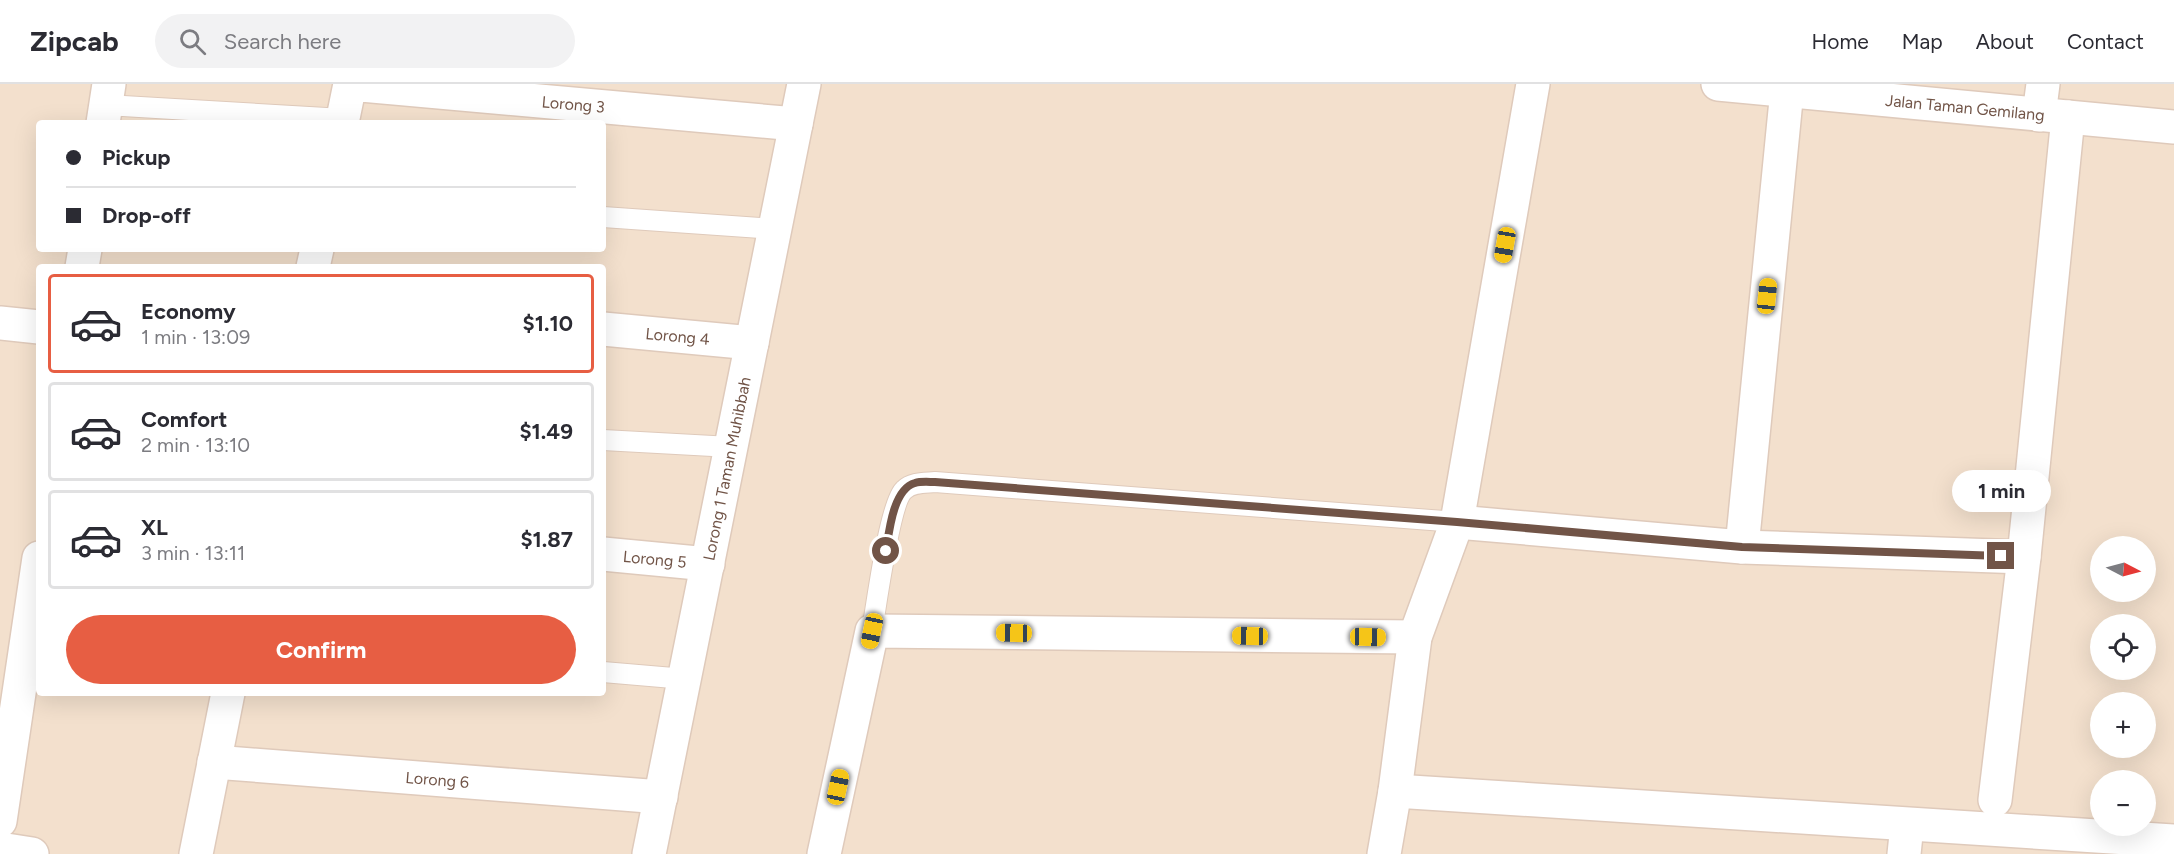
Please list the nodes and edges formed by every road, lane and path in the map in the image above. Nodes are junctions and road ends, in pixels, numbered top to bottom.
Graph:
1 (350, 84) edge
2 (804, 84) edge
3 (1533, 84) edge
4 (1718, 84) edge
5 (1787, 90) junction
6 (1872, 91) edge
7 (106, 104) edge
8 (2050, 105) edge
9 (329, 120) edge
10 (343, 120) edge
11 (796, 124) junction
12 (2174, 127) edge
13 (606, 217) edge
14 (775, 229) junction
15 (0, 322) edge
16 (36, 327) edge
17 (606, 329) edge
18 (752, 343) junction
19 (606, 440) edge
20 (731, 447) junction
21 (1457, 522) junction
22 (1742, 547) junction
23 (606, 554) edge
24 (2024, 557) junction
25 (708, 564) junction
26 (36, 591) edge
27 (872, 631) junction
28 (1416, 638) junction
29 (606, 672) edge
30 (684, 679) junction
31 (227, 696) edge
32 (214, 762) junction
33 (1395, 791) junction
34 (661, 797) junction
35 (1995, 800) dead end
36 (0, 821) edge
37 (1905, 840) edge
38 (2174, 841) edge
39 (2064, 844) edge
40 (0, 849) edge
41 (32, 854) edge
42 (196, 854) edge
43 (650, 854) edge
44 (824, 854) edge
45 (1384, 854) edge

1 - 10 street
1 - 11 street, Lorong 3
2 - 11 street, Lorong 1 Taman Muhibbah
3 - 21 street
4 - 5 street, Jalan Taman Gemilang
5 - 6 street, Jalan Taman Gemilang
5 - 22 street
6 - 8 street, Jalan Taman Gemilang
7 - 9 lane
8 - 12 street, Jalan Taman Gemilang
8 - 24 street
11 - 14 street, Lorong 1 Taman Muhibbah
13 - 14 lane
14 - 18 street, Lorong 1 Taman Muhibbah
15 - 16 street
17 - 18 street, Lorong 4
18 - 20 street, Lorong 1 Taman Muhibbah
19 - 20 lane
20 - 25 street, Lorong 1 Taman Muhibbah
21 - 22 street
21 - 27 lane
21 - 28 street
22 - 24 street
23 - 25 street, Lorong 5
24 - 35 street
25 - 30 street, Lorong 1 Taman Muhibbah
26 - 36 street
27 - 28 street
27 - 44 street
28 - 33 street
29 - 30 lane
30 - 34 street, Lorong 1 Taman Muhibbah
31 - 32 street
32 - 34 street, Lorong 6
32 - 42 street
33 - 37 street
33 - 45 street
34 - 43 street, Lorong 1 Taman Muhibbah
37 - 39 street
38 - 39 street
40 - 41 street

